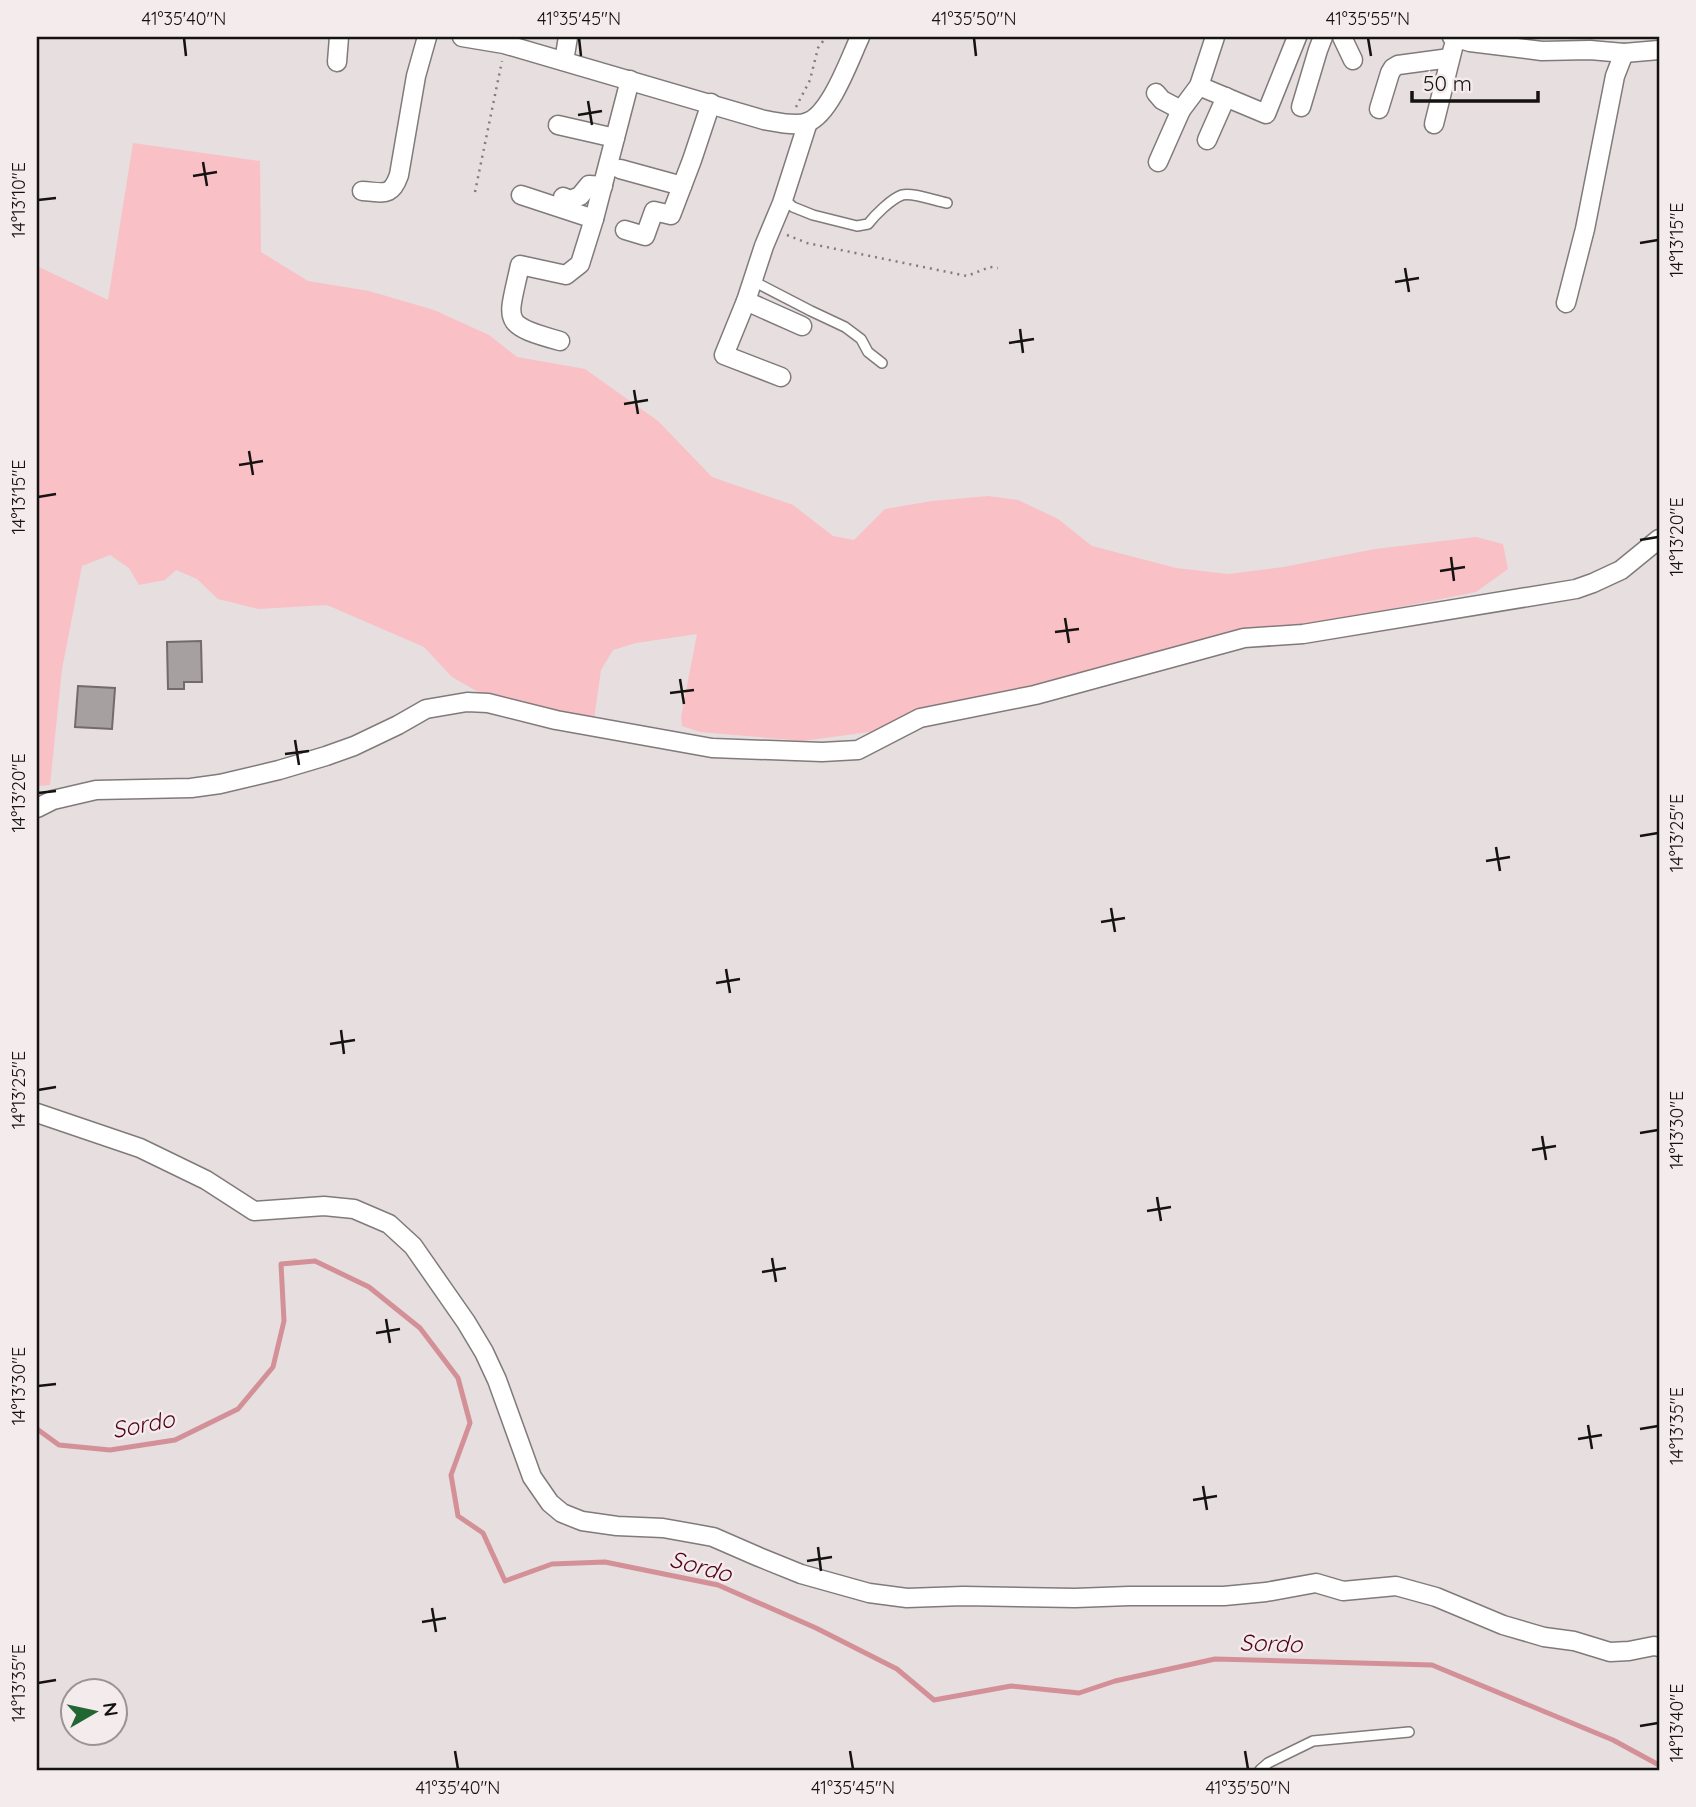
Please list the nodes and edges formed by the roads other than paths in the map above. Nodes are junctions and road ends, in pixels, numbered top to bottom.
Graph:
1 (339, 37) edge
2 (427, 37) edge
3 (462, 37) edge
4 (568, 37) edge
5 (860, 37) edge
6 (1215, 37) edge
7 (1297, 37) edge
8 (1323, 37) edge
9 (1342, 37) edge
10 (1454, 37) edge
11 (1515, 42) edge
12 (1659, 50) edge
13 (1624, 53) junction
14 (1445, 59) junction
15 (1353, 60) dead end
16 (564, 61) junction
17 (337, 62) dead end
18 (630, 80) junction
19 (1199, 86) junction
20 (1156, 93) dead end
21 (1433, 93) dead end
22 (1226, 97) junction
23 (711, 103) junction
24 (1301, 107) dead end
25 (1379, 109) dead end
26 (1181, 110) junction
27 (799, 123) junction
28 (1434, 124) dead end
29 (558, 125) dead end
30 (615, 138) junction
31 (1207, 140) dead end
32 (1158, 162) dead end
33 (620, 169) dead end
34 (603, 186) junction
35 (682, 186) junction
36 (362, 191) dead end
37 (521, 195) dead end
38 (563, 197) dead end
39 (783, 198) junction
40 (947, 203) dead end
41 (594, 219) junction
42 (625, 230) dead end
43 (753, 281) junction
44 (746, 302) junction
45 (1566, 303) dead end
46 (802, 326) dead end
47 (560, 341) dead end
48 (882, 363) dead end
49 (781, 377) dead end
50 (1659, 539) edge
51 (37, 808) edge
52 (37, 1113) edge
53 (1659, 1647) edge
54 (1409, 1732) dead end
55 (1261, 1770) edge

1 - 17 street
2 - 36 street
3 - 16 street
4 - 16 street
5 - 27 street
6 - 19 street
7 - 22 street
8 - 24 street
9 - 15 street
10 - 11 street
10 - 14 street
11 - 13 street
12 - 13 street
13 - 45 street
14 - 21 street
14 - 25 street
14 - 28 street
16 - 18 street
18 - 23 street
18 - 30 street
19 - 22 street
19 - 26 street
20 - 26 street
22 - 31 street
23 - 27 street
23 - 35 street
26 - 32 street
27 - 39 street
29 - 30 street
30 - 34 street
33 - 35 street
34 - 38 street
34 - 41 street
35 - 42 street
37 - 41 street
39 - 40 lane
39 - 43 street
41 - 47 street
43 - 44 street
43 - 48 lane
44 - 46 street
44 - 49 street
50 - 51 street
52 - 53 street
54 - 55 lane

